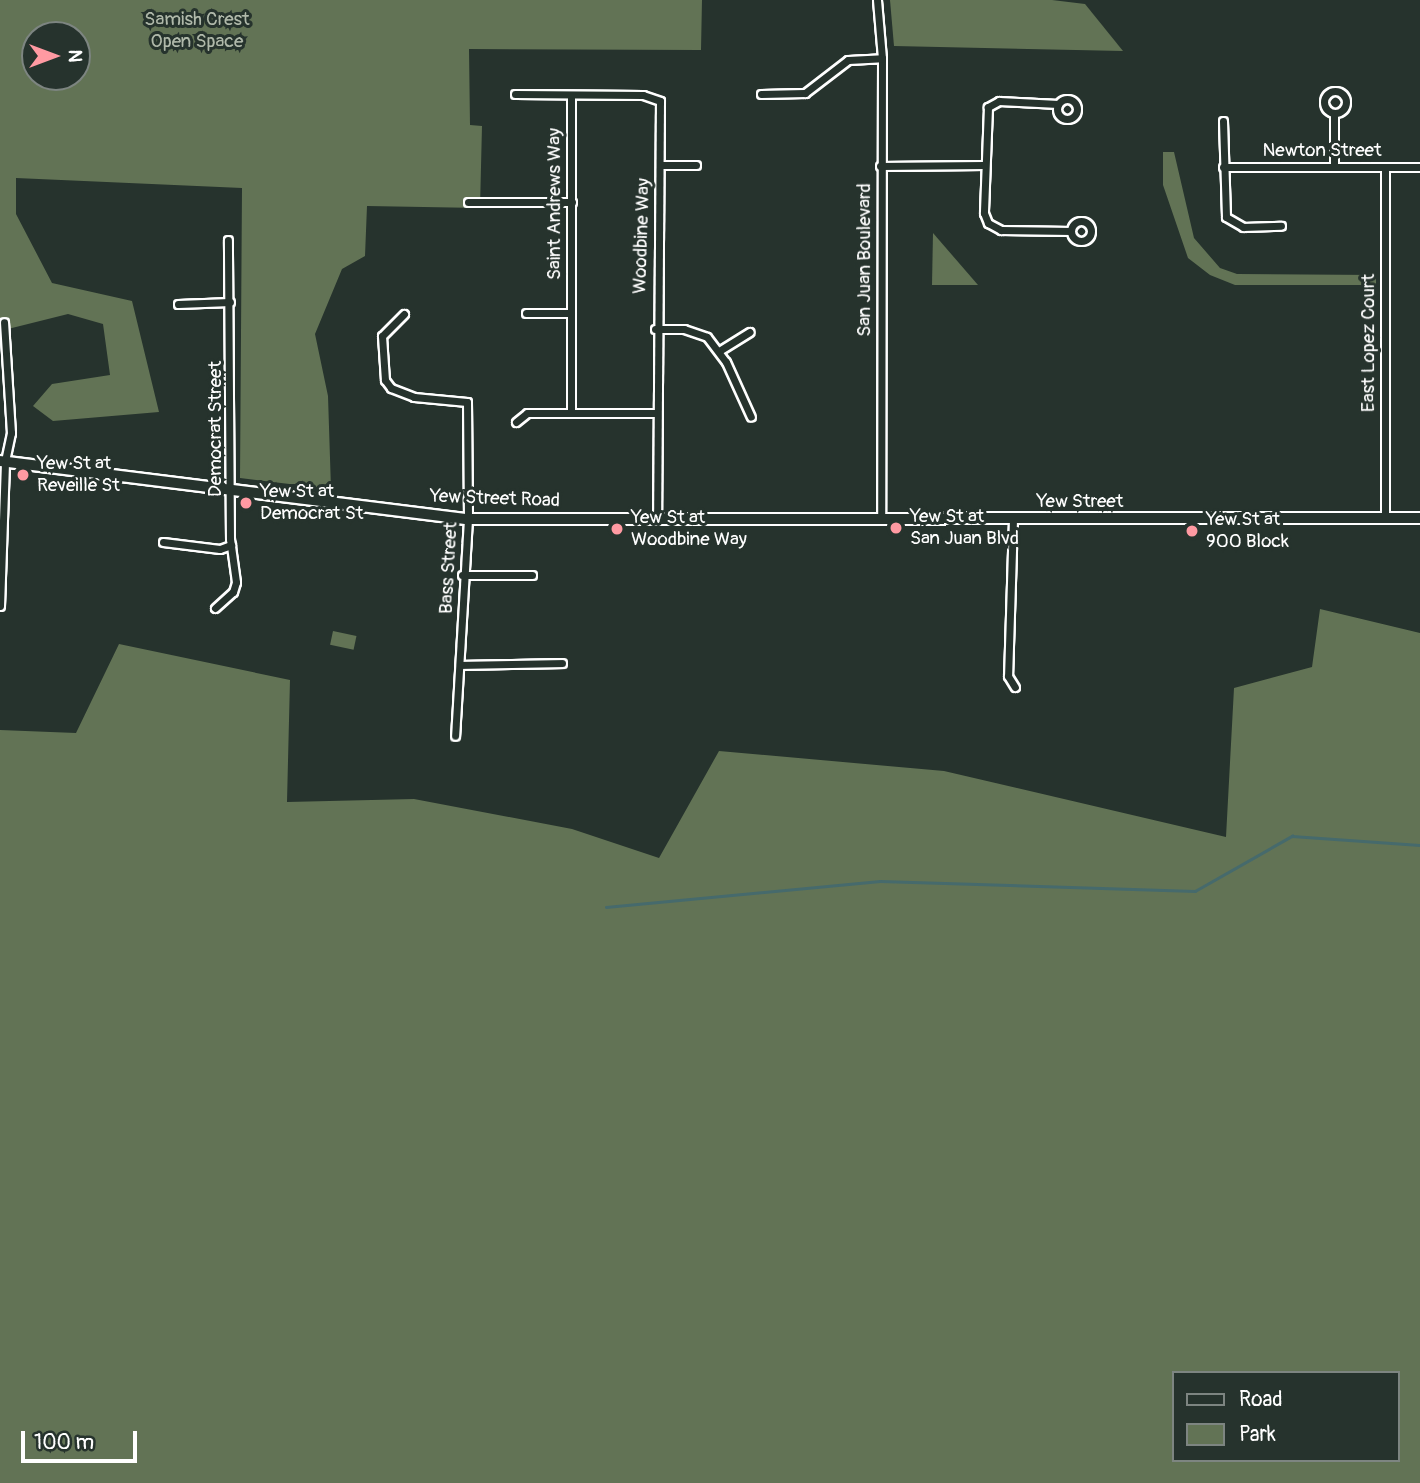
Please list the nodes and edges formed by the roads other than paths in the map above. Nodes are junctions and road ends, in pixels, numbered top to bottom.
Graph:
1 (877, 0) edge
2 (882, 58) junction
3 (761, 93) dead end
4 (515, 94) dead end
5 (571, 96) junction
6 (1058, 104) dead end
7 (1334, 114) dead end
8 (1223, 121) dead end
9 (660, 165) junction
10 (696, 165) dead end
11 (984, 165) junction
12 (880, 166) junction
13 (1223, 167) junction
14 (1334, 167) junction
15 (1385, 167) junction
16 (1420, 167) edge
17 (468, 202) dead end
18 (572, 202) junction
19 (1281, 226) dead end
20 (1071, 231) dead end
21 (228, 240) dead end
22 (230, 302) junction
23 (178, 304) dead end
24 (526, 313) dead end
25 (571, 313) junction
26 (404, 314) dead end
27 (4, 322) dead end
28 (656, 330) junction
29 (749, 331) dead end
30 (719, 351) junction
31 (571, 412) junction
32 (654, 413) junction
33 (751, 418) dead end
34 (516, 422) dead end
35 (2, 461) edge
36 (232, 491) junction
37 (1420, 518) edge
38 (468, 519) junction
39 (657, 519) junction
40 (1385, 519) junction
41 (881, 520) junction
42 (1013, 520) junction
43 (163, 542) dead end
44 (231, 545) junction
45 (462, 575) junction
46 (532, 576) dead end
47 (0, 588) edge
48 (0, 606) edge
49 (215, 608) dead end
50 (562, 663) dead end
51 (461, 665) junction
52 (1015, 687) dead end
53 (455, 736) dead end

1 - 2 street, San Juan Boulevard
2 - 3 street
2 - 12 street, San Juan Boulevard
4 - 5 street, Woodbine Way
5 - 9 street, Woodbine Way
5 - 18 street, Saint Andrews Way
6 - 11 street
7 - 14 street
8 - 13 street
9 - 10 street
9 - 28 street, Woodbine Way
11 - 12 street
11 - 20 street
12 - 41 street, San Juan Boulevard
13 - 14 street, Newton Street
13 - 19 street
14 - 15 street, Newton Street
15 - 16 street, Newton Street
15 - 40 street, East Lopez Court
17 - 18 street
18 - 25 street, Saint Andrews Way
21 - 22 street, Democrat Street
22 - 23 street
22 - 36 street, Democrat Street
24 - 25 street
25 - 31 street, Saint Andrews Way
26 - 38 street, Bass Street
27 - 35 street
28 - 30 street
28 - 32 street, Woodbine Way
29 - 30 street
30 - 33 street
31 - 32 street
31 - 34 street
32 - 39 street, Woodbine Way
35 - 36 street, Yew Street Road
35 - 47 street
36 - 38 street, Yew Street Road
36 - 44 street, Democrat Street
37 - 40 street, Yew Street
38 - 39 street, Yew Street Road
38 - 45 street, Bass Street
39 - 41 street, Yew Street
40 - 42 street, Yew Street
41 - 42 street, Yew Street
42 - 52 street
43 - 44 street
44 - 49 street, Democrat Street
45 - 46 street
45 - 51 street, Bass Street
47 - 48 street
50 - 51 street
51 - 53 street, Bass Street

